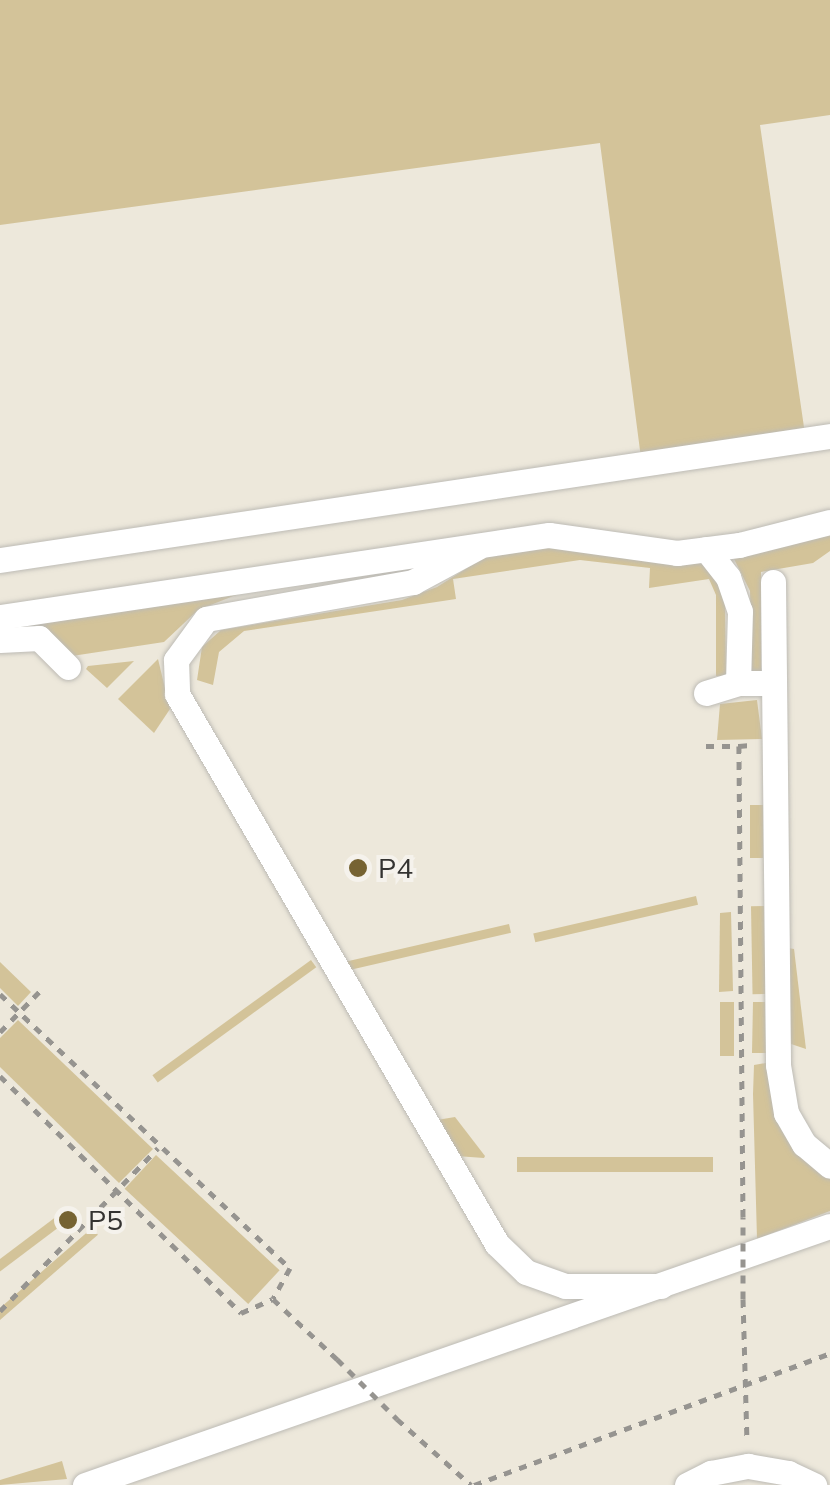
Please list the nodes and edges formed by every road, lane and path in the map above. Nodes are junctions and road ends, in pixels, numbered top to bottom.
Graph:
1 (830, 436) edge
2 (830, 522) edge
3 (478, 546) junction
4 (706, 549) junction
5 (0, 560) edge
6 (773, 582) dead end
7 (0, 617) edge
8 (0, 640) edge
9 (68, 668) dead end
10 (772, 683) junction
11 (738, 684) junction
12 (706, 693) dead end
13 (773, 743) junction
14 (706, 746) dead end
15 (739, 746) junction
16 (42, 989) dead end
17 (0, 994) edge
18 (19, 1012) junction
19 (0, 1032) edge
20 (0, 1076) edge
21 (158, 1148) junction
22 (830, 1166) edge
23 (116, 1192) junction
24 (830, 1226) edge
25 (661, 1286) junction
26 (272, 1299) junction
27 (0, 1311) edge
28 (830, 1353) edge
29 (744, 1382) junction
30 (748, 1466) junction
31 (85, 1485) edge
32 (473, 1485) edge
33 (688, 1485) edge
34 (814, 1485) edge

1 - 5 lane
2 - 4 lane
3 - 4 lane
3 - 7 lane
3 - 25 lane
4 - 11 lane
6 - 10 lane
8 - 9 lane
10 - 11 lane
10 - 13 lane
11 - 12 lane
13 - 15 path
13 - 22 lane
14 - 15 path
15 - 29 path, bridge
16 - 18 path
17 - 18 path
18 - 19 path
18 - 21 path
20 - 23 path
21 - 23 path
21 - 26 path
23 - 26 path
23 - 27 path
24 - 25 lane
25 - 31 lane
26 - 32 path, bridge
28 - 29 path
29 - 30 path
29 - 32 path
30 - 33 lane
30 - 34 lane

